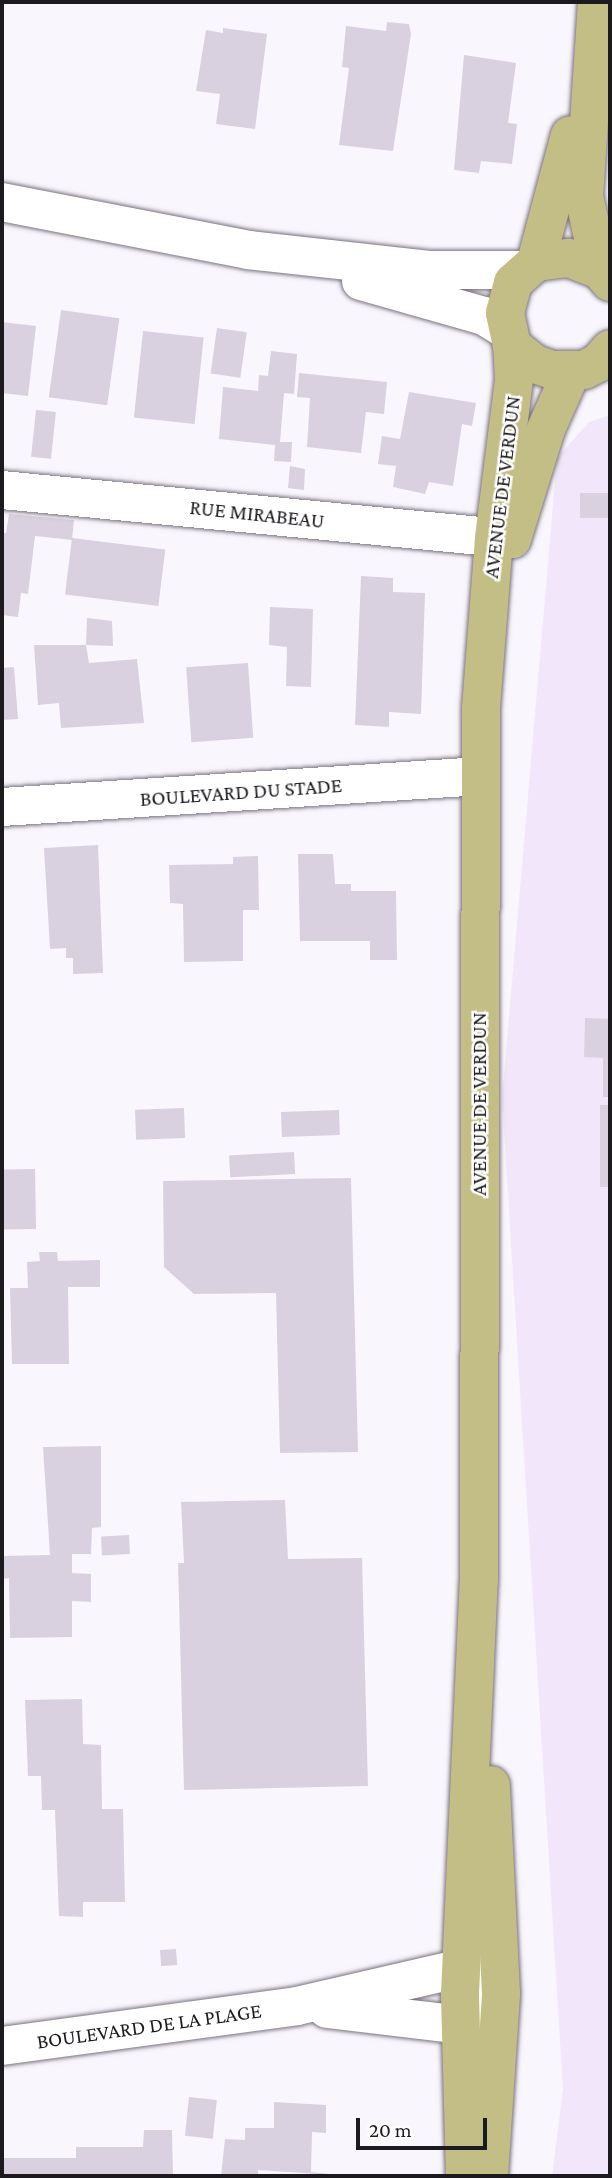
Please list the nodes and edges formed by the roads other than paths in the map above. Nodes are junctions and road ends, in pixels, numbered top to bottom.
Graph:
1 (597, 20) edge
2 (2, 202) edge
3 (248, 250) junction
4 (531, 266) junction
5 (605, 276) edge
6 (509, 337) junction
7 (597, 363) edge
8 (2, 490) edge
9 (503, 539) junction
10 (479, 776) junction
11 (2, 807) edge
12 (479, 1581) junction
13 (499, 1919) junction
14 (471, 1968) junction
15 (297, 2006) junction
16 (461, 2025) junction
17 (2, 2046) edge
18 (495, 2066) junction
19 (465, 2176) edge
20 (489, 2176) edge

1 - 4 main road, AVENUE DE VERDUN
1 - 5 main road, AVENUE DE VERDUN
2 - 3 street
3 - 4 street
3 - 6 street
4 - 5 main road, AVENUE DE VERDUN
4 - 6 main road, AVENUE DE VERDUN
6 - 7 main road, AVENUE DE VERDUN
6 - 9 main road, AVENUE DE VERDUN
7 - 9 main road, AVENUE DE VERDUN
8 - 9 street, RUE MIRABEAU
9 - 10 main road, AVENUE DE VERDUN
10 - 11 street, BOULEVARD DU STADE
10 - 12 main road, AVENUE DE VERDUN
12 - 13 main road
12 - 14 main road
13 - 14 street
13 - 18 main road
14 - 15 street, BOULEVARD DE LA PLAGE
14 - 16 main road
14 - 18 street
15 - 16 street, BOULEVARD DE LA PLAGE
15 - 17 street, BOULEVARD DE LA PLAGE
16 - 19 main road
18 - 20 main road

